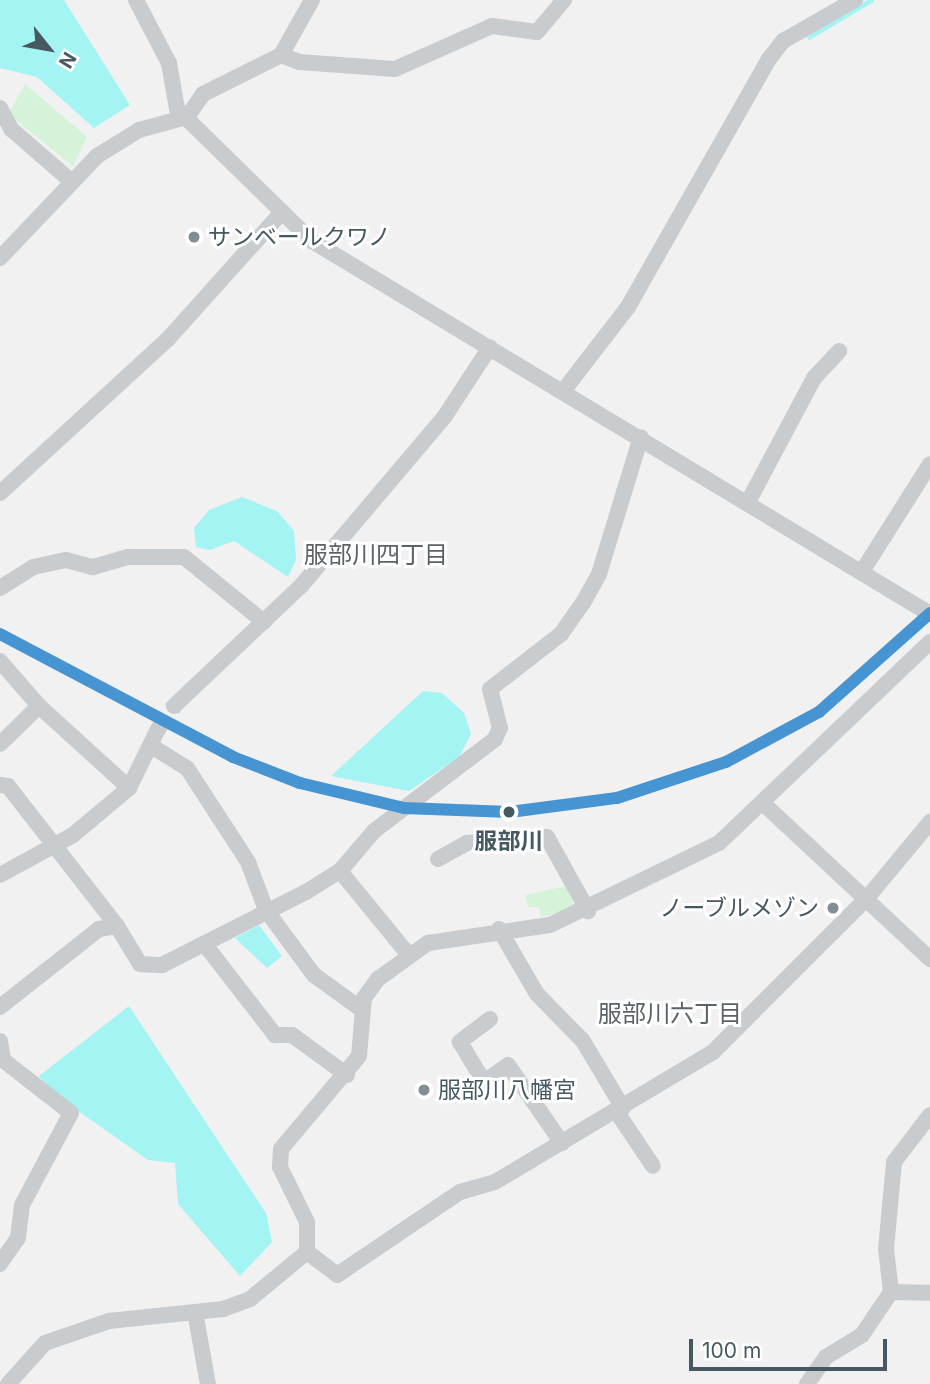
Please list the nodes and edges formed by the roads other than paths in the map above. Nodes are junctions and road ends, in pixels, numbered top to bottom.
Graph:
1 (136, 0) edge
2 (312, 0) edge
3 (564, 0) edge
4 (855, 0) edge
5 (282, 55) junction
6 (0, 108) edge
7 (187, 117) junction
8 (71, 181) junction
9 (282, 212) junction
10 (0, 258) edge
11 (490, 346) junction
12 (839, 351) dead end
13 (564, 390) junction
14 (641, 437) junction
15 (930, 464) edge
16 (0, 493) edge
17 (748, 502) junction
18 (863, 570) junction
19 (0, 588) edge
20 (930, 614) edge
21 (264, 622) junction
22 (930, 642) edge
23 (0, 661) edge
24 (39, 706) junction
25 (174, 706) tunnel mouth
26 (158, 729) tunnel mouth
27 (0, 744) edge
28 (153, 747) junction
29 (0, 785) edge
30 (129, 788) junction
31 (765, 805) junction
32 (930, 822) edge
33 (49, 845) junction
34 (438, 859) dead end
35 (340, 872) junction
36 (0, 875) edge
37 (867, 898) junction
38 (266, 910) junction
39 (588, 911) junction
40 (117, 926) junction
41 (499, 929) junction
42 (206, 946) junction
43 (408, 954) junction
44 (930, 959) edge
45 (0, 1007) edge
46 (361, 1009) junction
47 (490, 1019) dead end
48 (0, 1041) edge
49 (347, 1075) junction
50 (620, 1109) junction
51 (930, 1115) edge
52 (562, 1143) junction
53 (653, 1166) dead end
54 (307, 1252) junction
55 (0, 1264) edge
56 (891, 1292) junction
57 (930, 1293) edge
58 (195, 1312) junction
59 (8, 1384) edge
60 (208, 1384) edge
61 (807, 1384) edge

1 - 7 street
2 - 5 street
3 - 5 street
4 - 13 street
5 - 7 street
6 - 8 street
7 - 8 street
7 - 9 street
8 - 10 street
9 - 11 street
9 - 16 street
11 - 13 street
11 - 21 street
12 - 17 street
13 - 14 street
14 - 17 street
14 - 35 street
15 - 18 street
17 - 18 street
18 - 20 street
19 - 21 street
21 - 25 street
22 - 31 street
23 - 24 street
24 - 27 street
24 - 30 street
26 - 28 street
28 - 30 street
28 - 38 street
29 - 33 street
30 - 33 street
31 - 37 street
31 - 39 street
32 - 37 street
33 - 36 street
33 - 40 street
34 - 39 street
35 - 38 street
35 - 43 street
37 - 44 street
37 - 50 street
38 - 42 street
38 - 46 street
39 - 41 street
40 - 42 street
40 - 45 street
41 - 43 street
41 - 50 street
42 - 49 street
43 - 46 street
46 - 49 street
47 - 52 street
48 - 55 street
49 - 54 street
50 - 52 street
50 - 53 street
51 - 56 street
52 - 54 street
54 - 58 street
56 - 57 street
56 - 61 street
58 - 59 street
58 - 60 street

